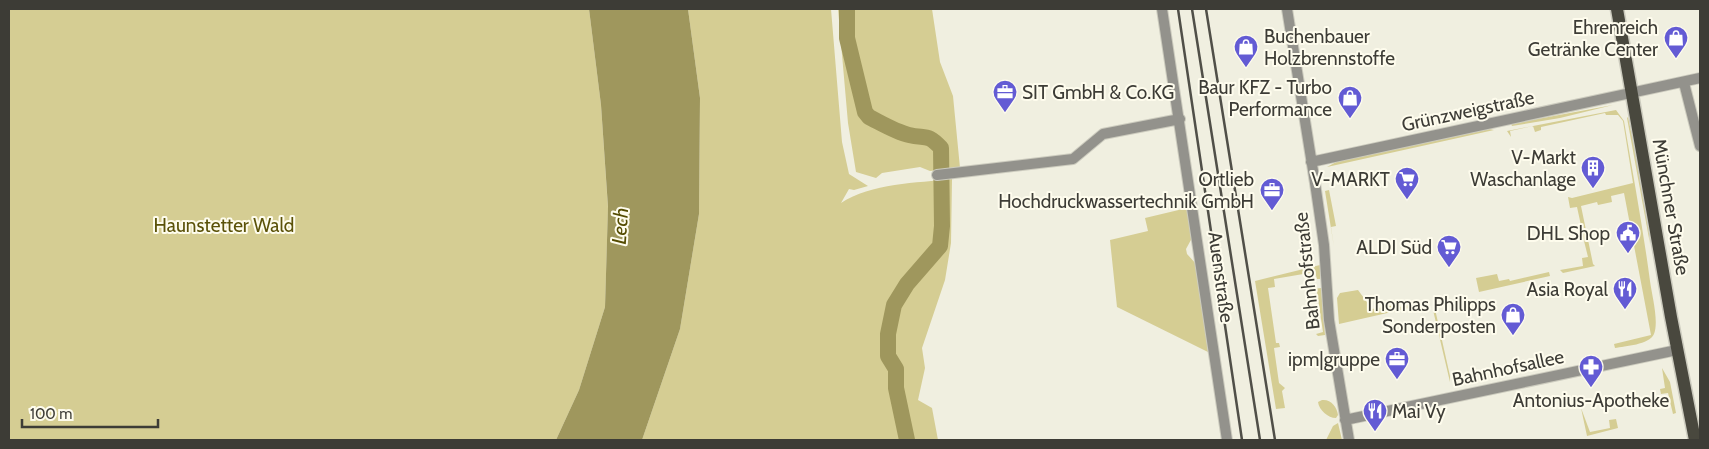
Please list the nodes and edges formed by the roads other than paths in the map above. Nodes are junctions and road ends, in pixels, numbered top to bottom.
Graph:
1 (1162, 9) edge
2 (1287, 9) edge
3 (1616, 9) edge
4 (1700, 78) edge
5 (1684, 82) junction
6 (1632, 94) junction
7 (1180, 119) junction
8 (1700, 146) edge
9 (1312, 162) junction
10 (936, 175) dead end
11 (1677, 350) junction
12 (1345, 420) junction
13 (1227, 440) edge
14 (1348, 440) edge
15 (1695, 440) edge

1 - 7 street, Auenstraße
2 - 9 street, Bahnhofstraße
3 - 6 main road, Münchner Straße
4 - 5 street, Grünzweigstraße
5 - 6 street, Grünzweigstraße
5 - 8 street
6 - 9 street, Grünzweigstraße
6 - 11 main road, Münchner Straße
7 - 10 street
7 - 13 street, Auenstraße
9 - 12 street, Bahnhofstraße
11 - 12 street, Bahnhofsallee
11 - 15 main road, Münchner Straße
12 - 14 street, Bahnhofstraße

